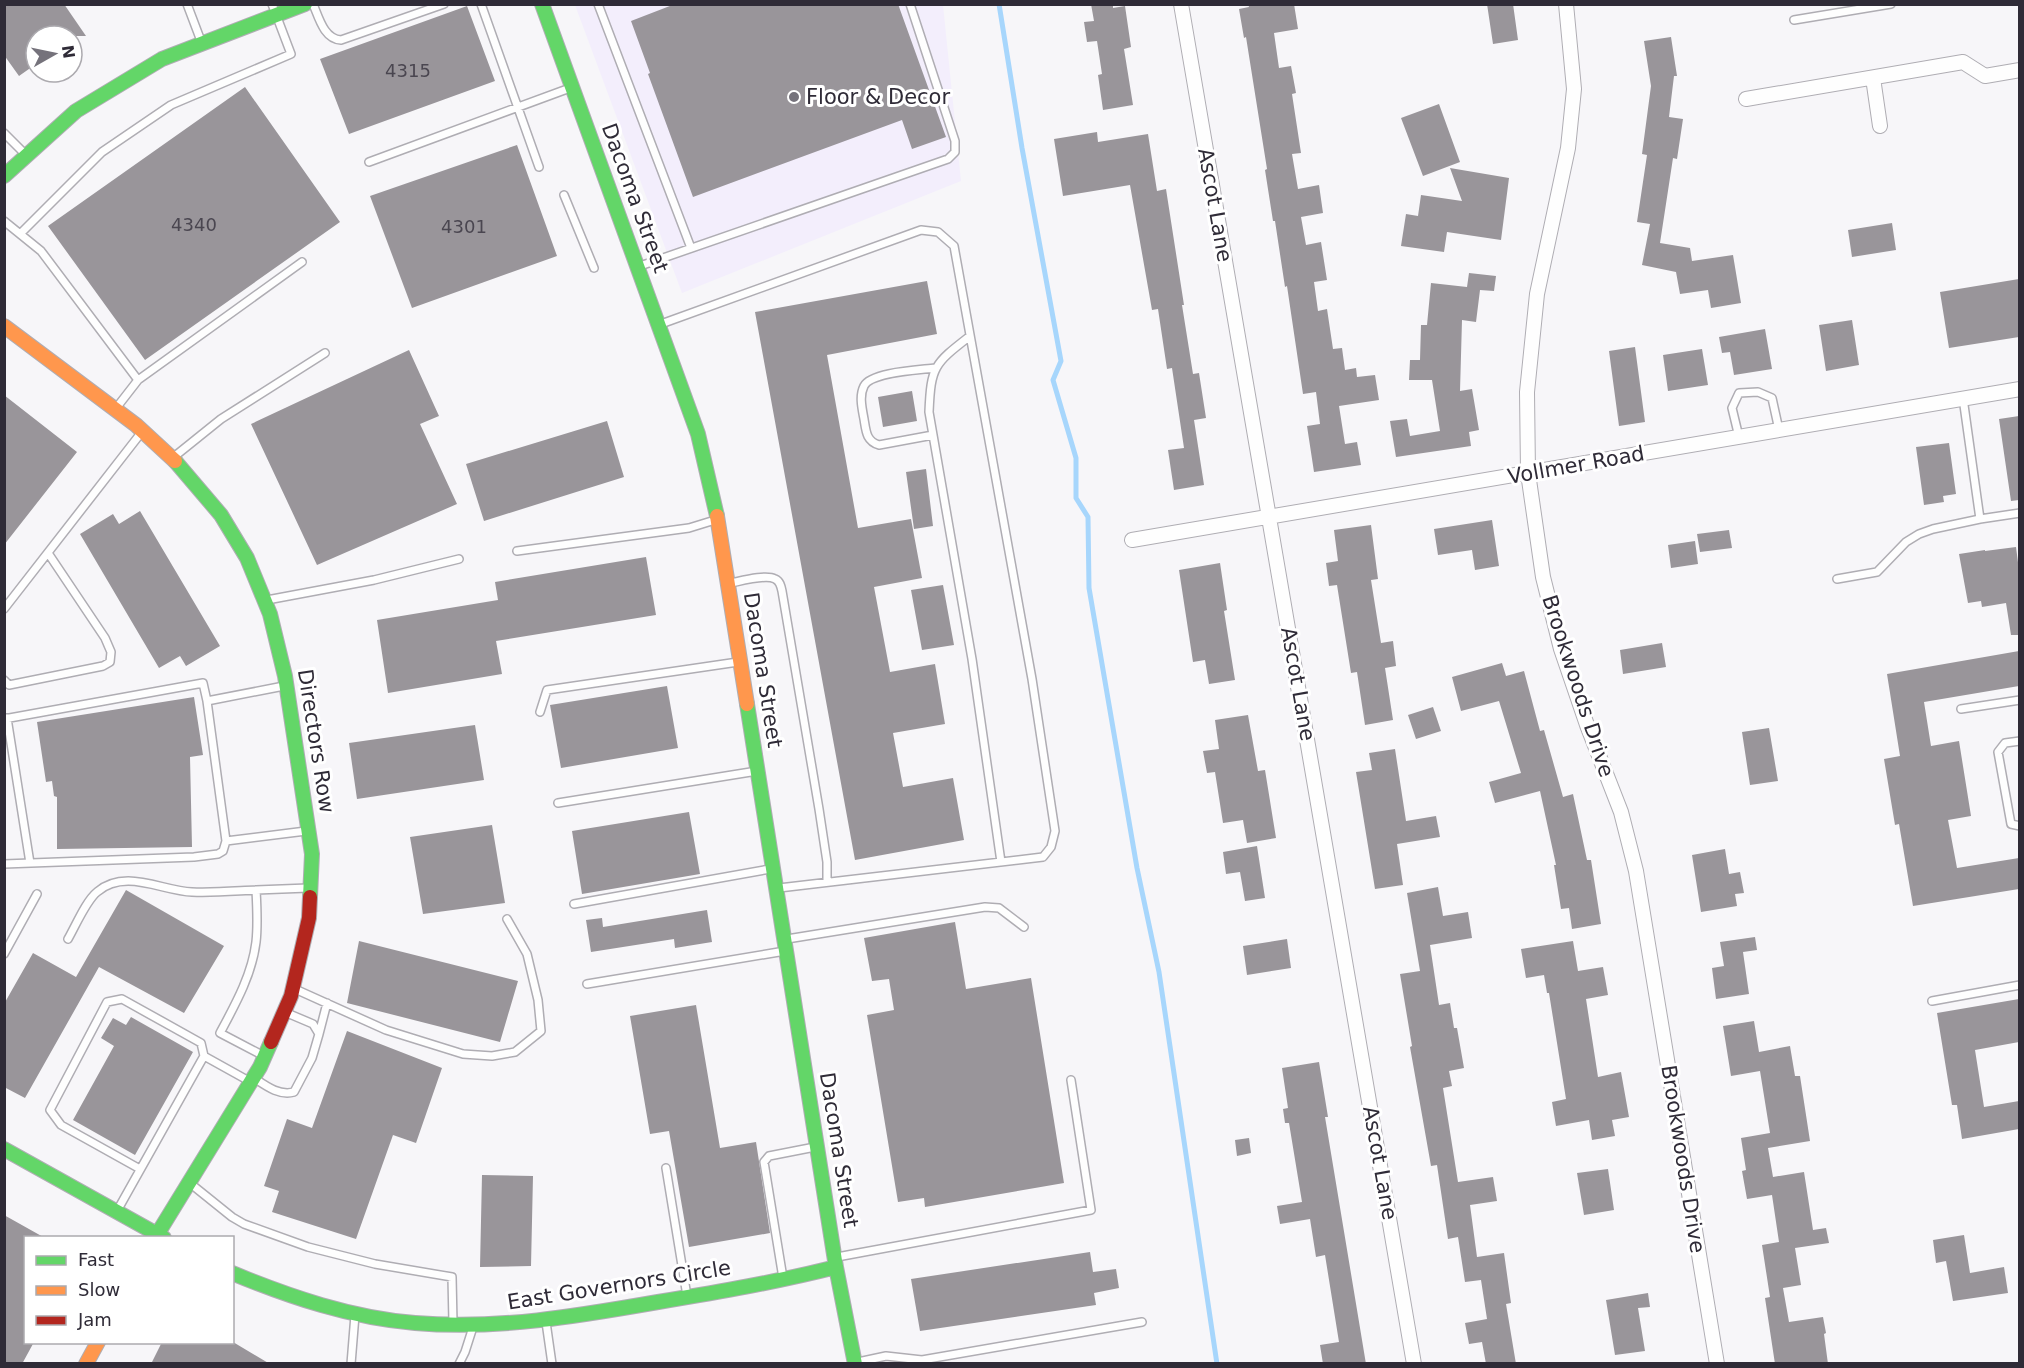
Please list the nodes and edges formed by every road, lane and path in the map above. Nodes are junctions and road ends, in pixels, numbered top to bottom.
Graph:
1 (187, 4) edge
2 (305, 4) edge
3 (313, 4) edge
4 (444, 4) edge
5 (481, 4) edge
6 (542, 4) edge
7 (598, 4) edge
8 (910, 4) edge
9 (1180, 4) edge
10 (1566, 4) edge
11 (1891, 4) edge
12 (274, 10) edge
13 (1794, 20) dead end
14 (202, 44) junction
15 (2019, 70) edge
16 (1873, 78) junction
17 (573, 87) junction
18 (1746, 99) dead end
19 (519, 107) junction
20 (1880, 126) dead end
21 (4, 133) edge
22 (27, 155) junction
23 (369, 162) dead end
24 (539, 167) dead end
25 (4, 176) edge
26 (564, 195) dead end
27 (4, 220) edge
28 (20, 234) junction
29 (691, 248) junction
30 (302, 262) dead end
31 (638, 267) junction
32 (594, 268) dead end
33 (659, 325) junction
34 (4, 326) edge
35 (970, 336) junction
36 (326, 353) dead end
37 (935, 368) junction
38 (138, 380) junction
39 (2019, 389) edge
40 (1963, 398) junction
41 (115, 410) junction
42 (1779, 430) junction
43 (143, 431) junction
44 (933, 435) junction
45 (1739, 437) junction
46 (172, 458) junction
47 (1528, 473) junction
48 (2019, 513) edge
49 (1269, 516) junction
50 (718, 519) junction
51 (1980, 519) junction
52 (1132, 540) dead end
53 (517, 551) dead end
54 (48, 553) junction
55 (459, 559) dead end
56 (1837, 579) dead end
57 (728, 583) junction
58 (265, 601) junction
59 (4, 609) edge
60 (740, 661) junction
61 (4, 680) edge
62 (287, 685) junction
63 (2019, 700) edge
64 (207, 702) junction
65 (1961, 709) dead end
66 (540, 712) dead end
67 (6, 718) edge
68 (2019, 741) edge
69 (758, 771) junction
70 (558, 803) dead end
71 (2019, 826) edge
72 (309, 831) junction
73 (226, 841) junction
74 (1001, 862) junction
75 (30, 863) junction
76 (4, 864) edge
77 (773, 868) junction
78 (826, 882) junction
79 (310, 888) junction
80 (776, 888) junction
81 (256, 890) junction
82 (37, 894) dead end
83 (574, 904) dead end
84 (507, 919) dead end
85 (1024, 927) dead end
86 (68, 939) dead end
87 (785, 945) junction
88 (4, 954) edge
89 (587, 984) dead end
90 (2019, 986) edge
91 (293, 988) junction
92 (1932, 1001) dead end
93 (327, 1004) junction
94 (284, 1012) junction
95 (319, 1034) junction
96 (204, 1056) junction
97 (265, 1057) junction
98 (252, 1080) junction
99 (1071, 1080) dead end
100 (817, 1147) junction
101 (4, 1149) edge
102 (666, 1168) dead end
103 (140, 1169) junction
104 (189, 1182) junction
105 (117, 1211) junction
106 (159, 1236) edge
107 (836, 1262) junction
108 (234, 1274) edge
109 (783, 1280) junction
110 (687, 1296) junction
111 (355, 1314) junction
112 (546, 1320) junction
113 (1142, 1322) dead end
114 (453, 1324) junction
115 (474, 1324) junction
116 (97, 1344) edge
117 (855, 1363) edge
118 (86, 1364) edge
119 (351, 1364) edge
120 (459, 1364) edge
121 (552, 1364) edge
122 (1414, 1364) edge
123 (1717, 1364) edge

1 - 14 lane
2 - 12 street
3 - 4 lane
5 - 19 lane
6 - 17 street, Dacoma Street
7 - 29 lane
8 - 29 lane
9 - 49 street, Ascot Lane
10 - 47 street, Brookwoods Drive
11 - 13 lane
12 - 14 street
12 - 28 lane
14 - 22 street
15 - 16 street
16 - 18 street
16 - 20 street
17 - 19 lane
17 - 31 street, Dacoma Street
19 - 23 lane
19 - 24 lane
21 - 22 lane
22 - 25 street
26 - 32 lane
27 - 28 lane
28 - 38 lane
29 - 31 lane
30 - 38 lane
31 - 33 street, Dacoma Street
33 - 35 lane
33 - 50 street, Dacoma Street
34 - 41 street, Directors Row
35 - 37 lane
35 - 74 lane
36 - 46 lane
37 - 44 lane
37 - 44 lane
38 - 41 lane
39 - 40 street, Vollmer Road
40 - 42 street, Vollmer Road
40 - 51 lane
41 - 43 street, Directors Row
42 - 45 street, Vollmer Road
42 - 45 lane
43 - 46 street, Directors Row
43 - 54 lane
44 - 74 lane
45 - 47 street, Vollmer Road
46 - 58 street, Directors Row
47 - 49 street, Vollmer Road
47 - 123 street, Brookwoods Drive
48 - 51 lane
49 - 52 street, Vollmer Road
49 - 122 street, Ascot Lane
50 - 53 lane
50 - 57 street, Dacoma Street
51 - 56 lane
54 - 59 lane
54 - 61 lane
55 - 58 lane
57 - 60 street, Dacoma Street
57 - 78 lane
58 - 62 street, Directors Row
60 - 66 lane
60 - 69 street, Dacoma Street
62 - 64 lane
62 - 72 street, Directors Row
63 - 65 lane
64 - 67 lane
64 - 73 lane
67 - 75 lane
68 - 71 lane
69 - 70 lane
69 - 77 street, Dacoma Street
72 - 73 lane
72 - 79 street, Directors Row
73 - 75 lane
74 - 78 lane
75 - 76 lane
77 - 80 street, Dacoma Street
77 - 83 lane
78 - 80 lane
79 - 81 lane
79 - 91 street, Directors Row
80 - 87 street, Dacoma Street
81 - 86 lane
81 - 97 lane
82 - 88 lane
84 - 93 lane
85 - 87 lane
87 - 89 lane
87 - 100 street, Dacoma Street
90 - 92 lane
91 - 93 lane
91 - 94 street, Directors Row
93 - 95 lane
94 - 95 lane
94 - 97 street, Directors Row
95 - 98 lane
96 - 98 lane
96 - 103 lane
96 - 103 lane
97 - 98 street, Directors Row
98 - 104 street, Directors Row
99 - 107 lane
100 - 107 street, Dacoma Street
100 - 109 lane
101 - 105 street
102 - 110 lane
103 - 105 lane
104 - 106 street, Directors Row
104 - 114 lane
105 - 106 street
107 - 109 street, East Governors Circle
107 - 117 street, Dacoma Street
108 - 111 street, East Governors Circle
109 - 110 street, East Governors Circle
110 - 112 street, East Governors Circle
111 - 114 street, East Governors Circle
111 - 119 lane
112 - 115 street, East Governors Circle
112 - 121 lane
113 - 117 lane
114 - 115 street, East Governors Circle
115 - 120 lane
116 - 118 street

